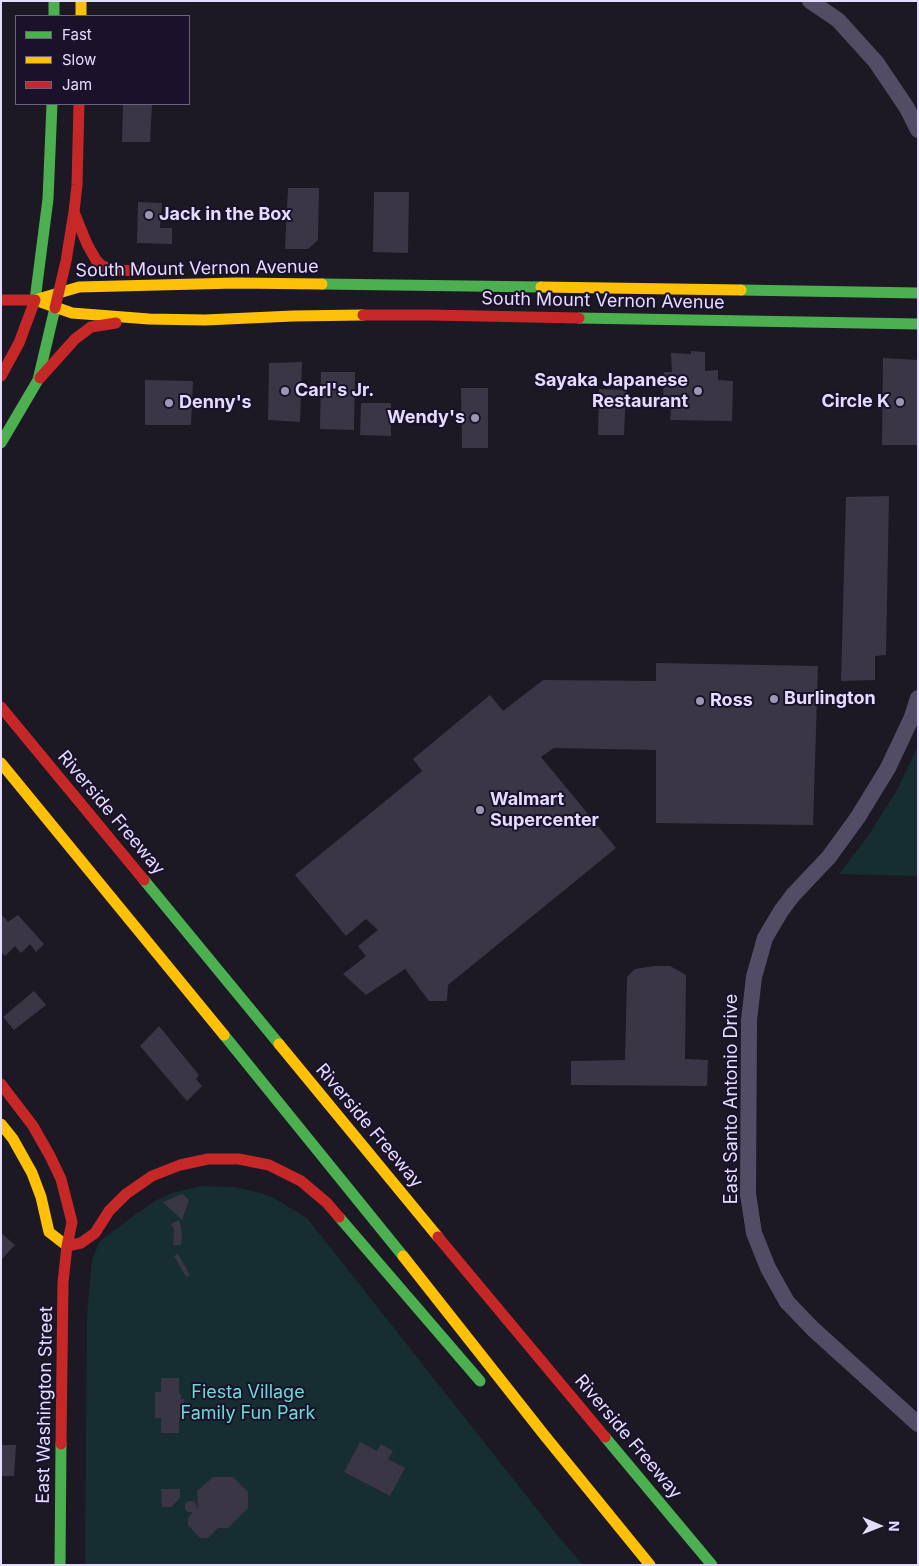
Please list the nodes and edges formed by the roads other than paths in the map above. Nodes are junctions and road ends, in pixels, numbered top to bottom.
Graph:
1 (54, 1) edge
2 (81, 1) edge
3 (810, 1) edge
4 (54, 15) edge
5 (81, 15) edge
6 (52, 105) edge
7 (79, 105) edge
8 (918, 130) edge
9 (74, 212) junction
10 (150, 271) dead end
11 (176, 272) dead end
12 (201, 284) junction
13 (59, 292) junction
14 (918, 293) edge
15 (1, 300) edge
16 (35, 300) junction
17 (55, 308) junction
18 (149, 318) junction
19 (918, 324) edge
20 (1, 376) edge
21 (38, 380) junction
22 (1, 443) edge
23 (918, 698) edge
24 (2, 708) edge
25 (1, 763) edge
26 (1, 1084) edge
27 (1, 1124) edge
28 (67, 1246) junction
29 (489, 1392) dead end
30 (516, 1418) dead end
31 (918, 1424) edge
32 (545, 1436) junction
33 (60, 1565) edge
34 (650, 1565) edge
35 (712, 1565) edge

1 - 4 main road
2 - 5 main road
3 - 8 street
6 - 16 main road
7 - 9 main road
9 - 10 main road
9 - 13 main road
11 - 12 main road
12 - 13 main road, South Mount Vernon Avenue
12 - 14 main road, South Mount Vernon Avenue
13 - 16 main road, South Mount Vernon Avenue
13 - 17 main road
15 - 16 main road
16 - 17 main road, South Mount Vernon Avenue
16 - 20 main road
17 - 18 main road, South Mount Vernon Avenue
17 - 21 main road
18 - 19 main road, South Mount Vernon Avenue
18 - 21 main road
21 - 22 main road
23 - 31 street, East Santo Antonio Drive
24 - 35 main road, Riverside Freeway
25 - 32 main road
26 - 28 main road, East Washington Street
27 - 28 main road
28 - 29 main road
28 - 33 main road, East Washington Street
30 - 32 main road
32 - 34 main road

